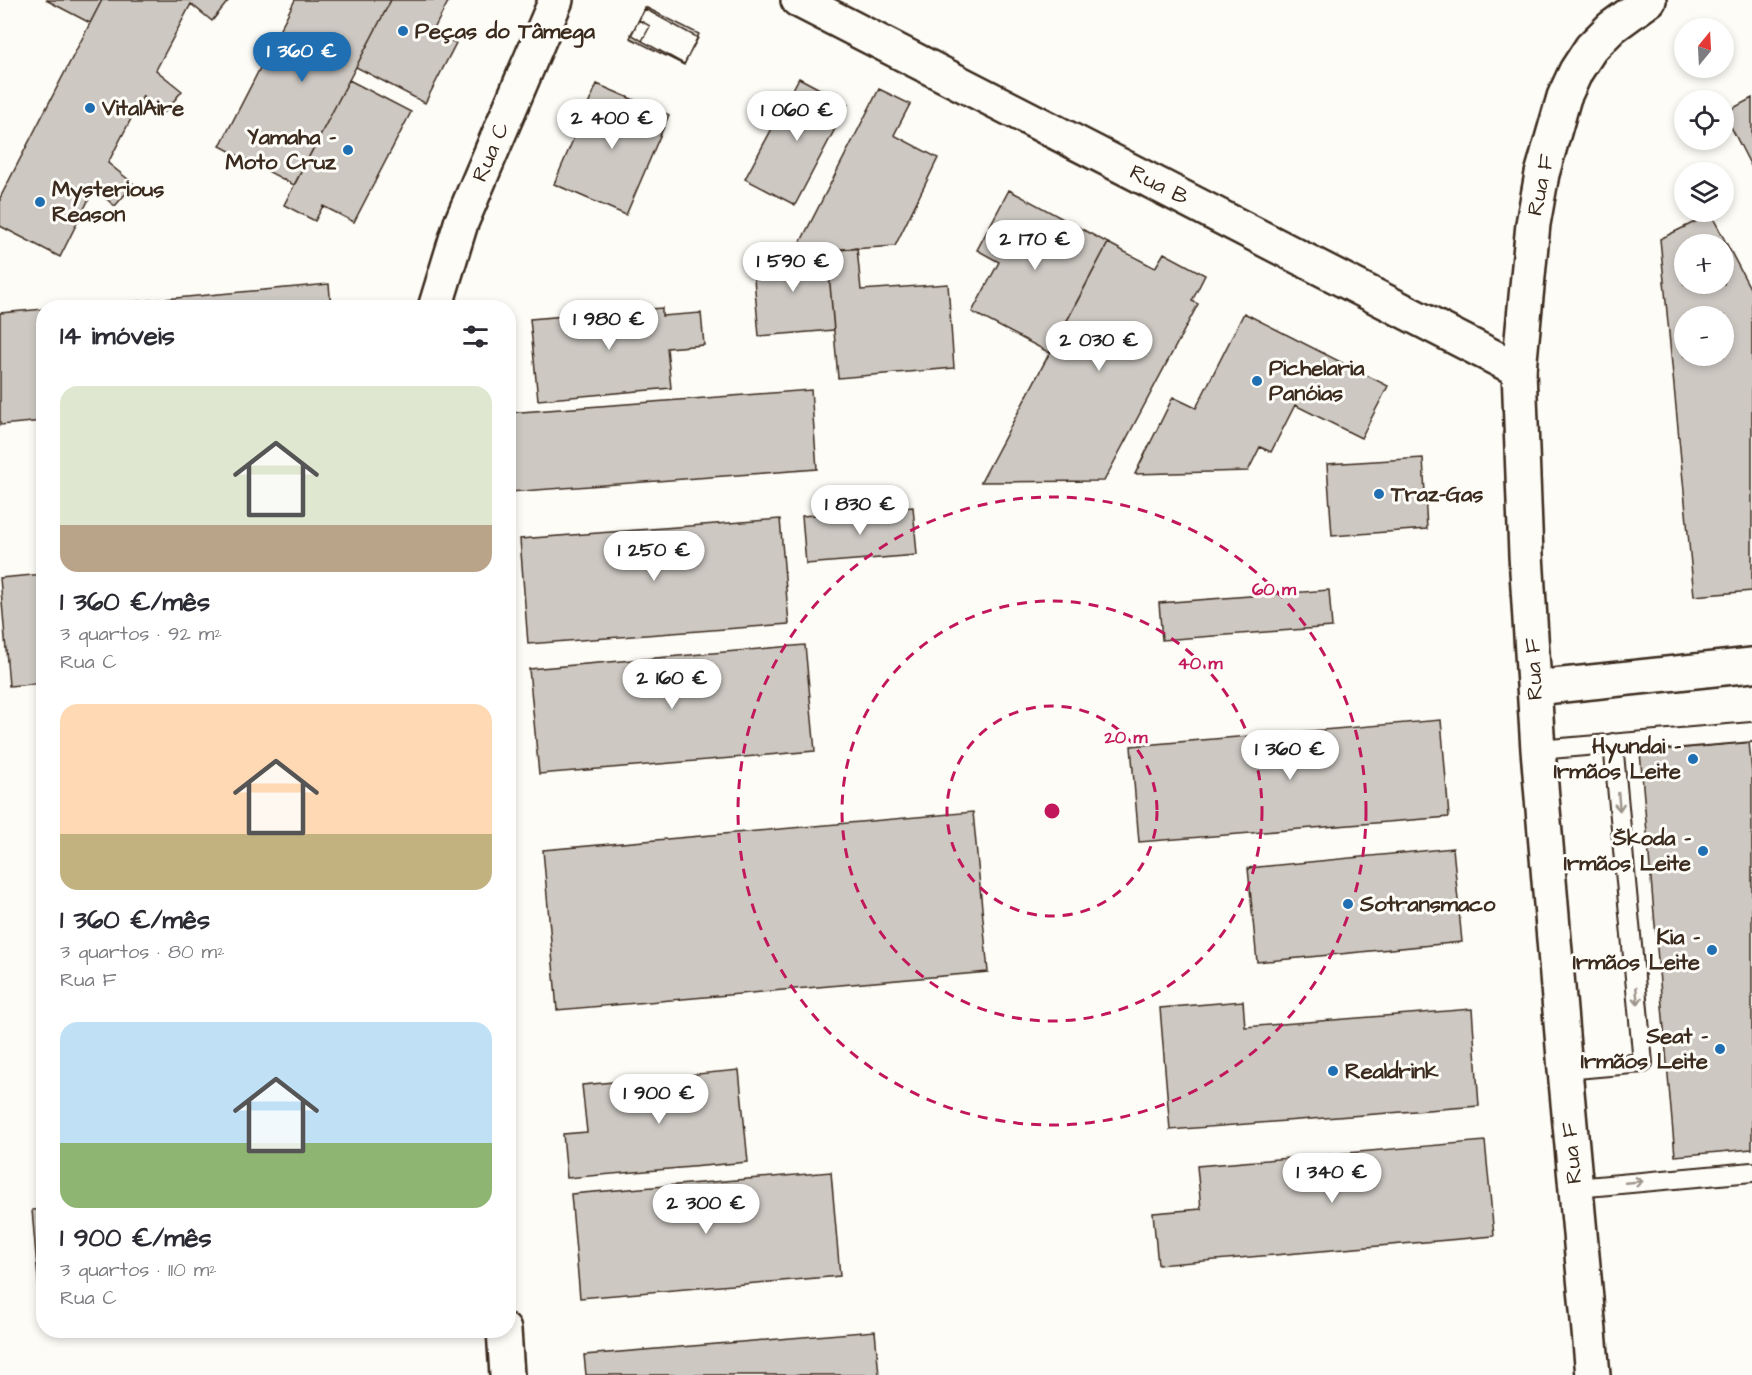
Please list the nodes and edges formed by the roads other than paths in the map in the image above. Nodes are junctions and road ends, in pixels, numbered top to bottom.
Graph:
1 (556, 0) edge
2 (798, 0) edge
3 (1649, 0) edge
4 (437, 300) edge
5 (1519, 370) junction
6 (1752, 665) edge
7 (1535, 688) junction
8 (1752, 732) edge
9 (1613, 743) junction
10 (1538, 750) junction
11 (1565, 1070) junction
12 (1752, 1172) edge
13 (1576, 1188) junction
14 (505, 1338) edge
15 (507, 1375) edge
16 (1593, 1375) edge

1 - 4 street, Rua C
2 - 5 street, Rua B
3 - 5 street, Rua F
5 - 7 street, Rua F
6 - 7 street
7 - 10 street, Rua F
8 - 9 lane
9 - 10 lane
9 -> 11 lane
10 - 11 street, Rua F
11 - 13 street, Rua F
13 -> 12 lane
13 - 16 street, Rua F
14 - 15 street

